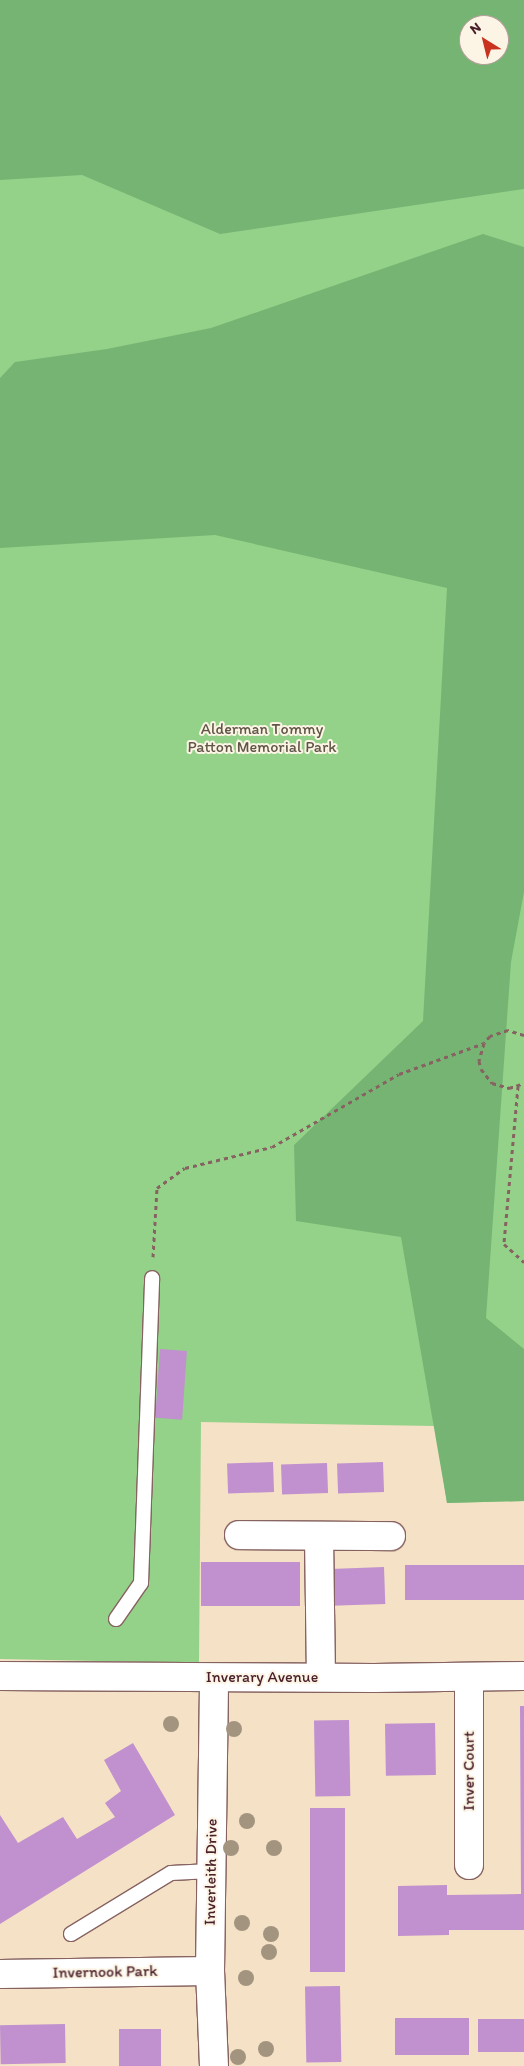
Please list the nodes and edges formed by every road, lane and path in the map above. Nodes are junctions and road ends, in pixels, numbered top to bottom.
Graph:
1 (524, 1035) edge
2 (484, 1043) junction
3 (524, 1083) edge
4 (518, 1086) junction
5 (524, 1262) edge
6 (152, 1278) joint
7 (239, 1535) dead end
8 (319, 1536) junction
9 (391, 1536) dead end
10 (116, 1619) dead end
11 (0, 1676) edge
12 (320, 1676) junction
13 (524, 1676) edge
14 (469, 1677) junction
15 (214, 1678) junction
16 (469, 1865) dead end
17 (211, 1871) junction
18 (71, 1934) dead end
19 (210, 1971) junction
20 (0, 1974) edge
21 (214, 2066) edge

1 - 2 path
2 - 4 path
2 - 6 path
3 - 4 path
4 - 5 path
6 - 10 lane
7 - 8 street
8 - 9 street
8 - 12 street
11 - 15 street, Inverary Avenue
12 - 14 street, Inverary Avenue
12 - 15 street, Inverary Avenue
13 - 14 street, Inverary Avenue
14 - 16 street, Inver Court
15 - 17 street, Inverleith Drive
17 - 18 lane
17 - 19 street, Inverleith Drive
19 - 20 street, Invernook Park
19 - 21 street, Inverleith Drive

